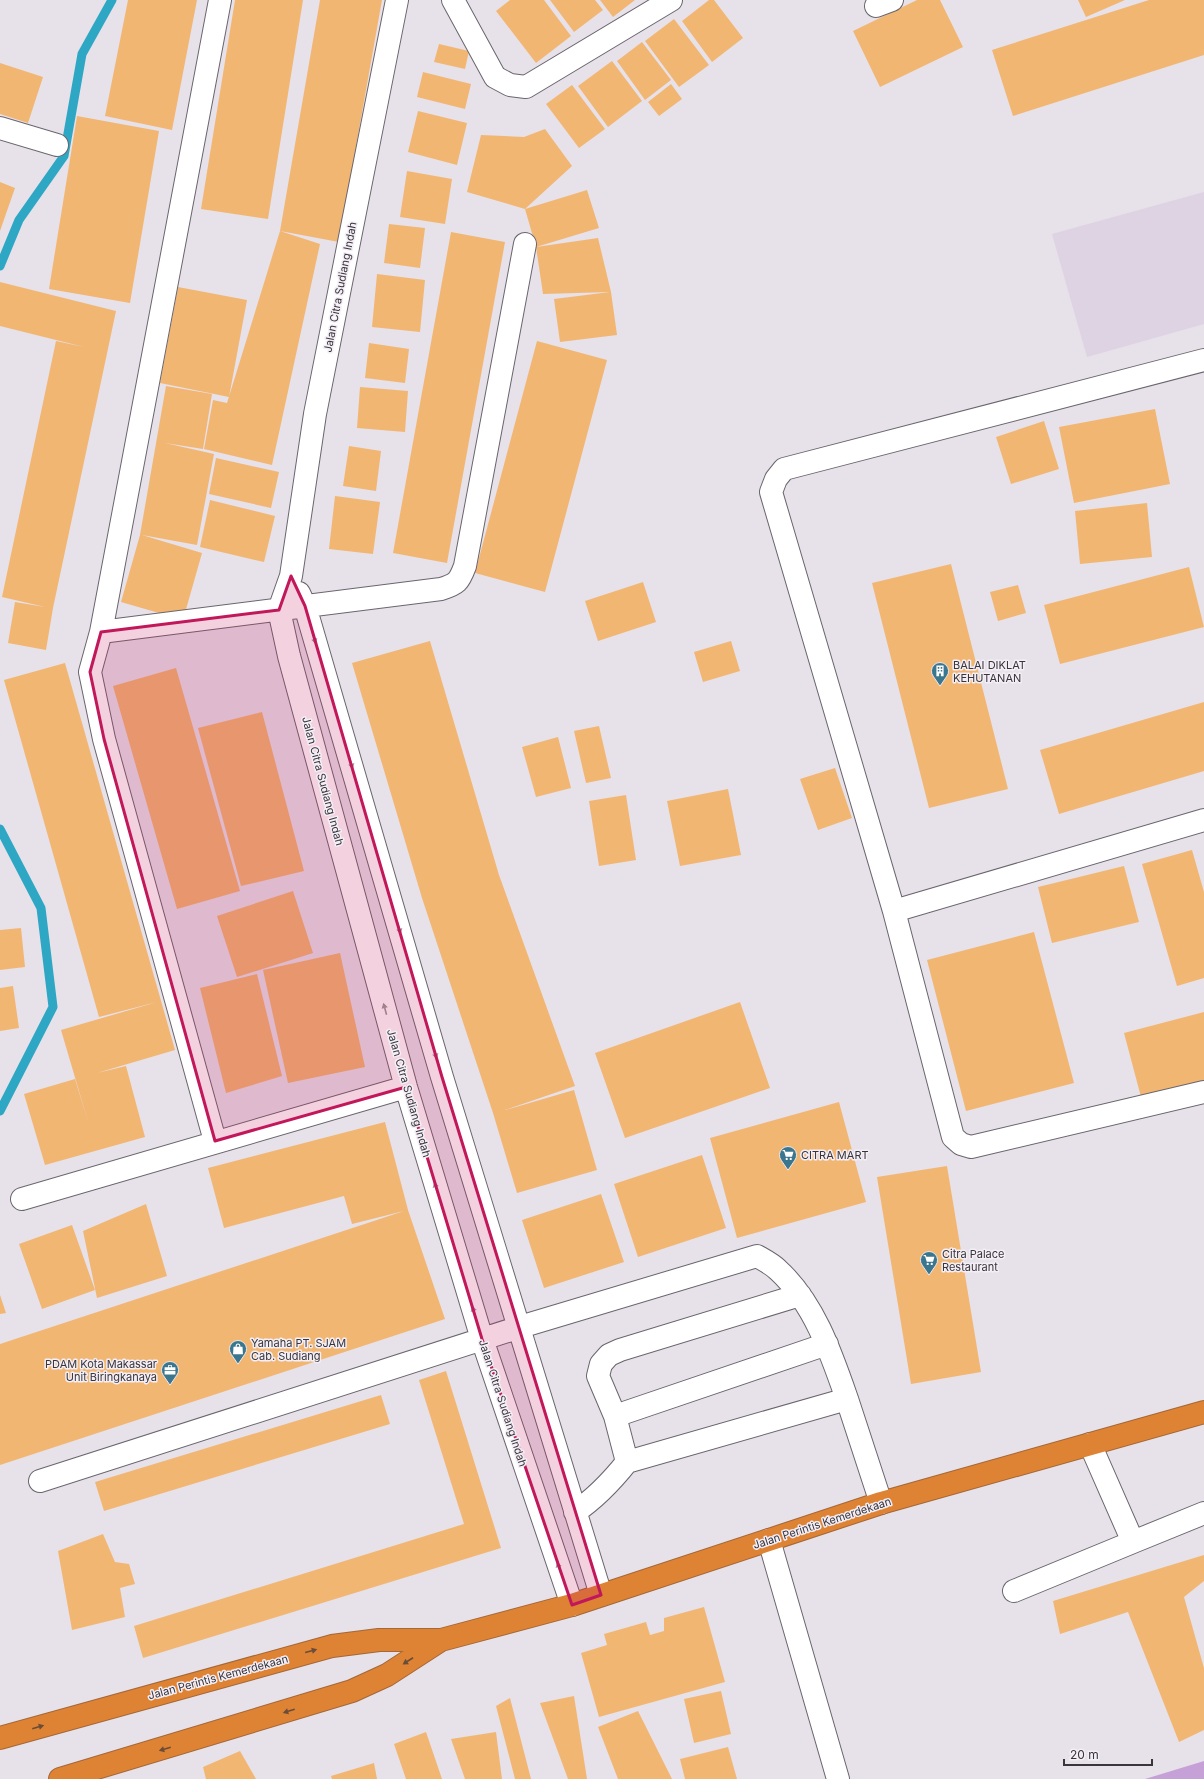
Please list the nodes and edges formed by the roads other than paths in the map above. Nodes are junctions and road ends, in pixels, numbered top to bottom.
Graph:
1 (220, 0) edge
2 (396, 0) edge
3 (453, 0) edge
4 (671, 0) edge
5 (0, 128) edge
6 (57, 145) dead end
7 (525, 244) dead end
8 (1204, 360) edge
9 (291, 576) junction
10 (305, 606) junction
11 (278, 610) junction
12 (101, 632) junction
13 (1204, 820) edge
14 (391, 902) junction
15 (358, 911) junction
16 (894, 911) junction
17 (406, 1087) junction
18 (1204, 1092) edge
19 (215, 1141) junction
20 (22, 1199) dead end
21 (800, 1295) junction
22 (520, 1327) junction
23 (482, 1339) junction
24 (827, 1344) junction
25 (847, 1399) junction
26 (1204, 1412) edge
27 (615, 1416) junction
28 (1090, 1444) junction
29 (627, 1462) junction
30 (40, 1482) dead end
31 (881, 1503) junction
32 (575, 1512) junction
33 (1204, 1513) edge
34 (769, 1540) junction
35 (1133, 1542) junction
36 (1014, 1591) dead end
37 (601, 1595) junction
38 (572, 1605) junction
39 (441, 1640) junction
40 (0, 1738) edge
41 (60, 1779) edge
42 (838, 1779) edge

1 - 12 street
2 - 9 street, Jalan Citra Sudiang Indah
3 - 4 street
5 - 6 street
7 - 10 street
8 - 16 street
9 - 10 street
9 - 11 street, Jalan Citra Sudiang Indah
10 - 11 street
10 -> 14 street
11 - 12 street
11 - 15 street, Jalan Citra Sudiang Indah
12 - 19 street
13 - 16 street
14 - 15 street
14 -> 22 street
17 -> 15 street, Jalan Citra Sudiang Indah
16 - 18 street
17 - 19 street
23 -> 17 street, Jalan Citra Sudiang Indah
19 - 20 street
21 - 22 street
21 - 24 street
21 - 27 street
22 - 23 street
22 - 32 street
23 - 30 street
38 -> 23 street, Jalan Citra Sudiang Indah
24 - 25 street
24 - 27 street
25 - 29 street
25 - 31 street
26 - 28 highway, Jalan Perintis Kemerdekaan
27 - 29 street
28 - 31 highway, Jalan Perintis Kemerdekaan
28 - 35 street
29 - 32 street
31 - 34 highway, Jalan Perintis Kemerdekaan
32 - 37 street
33 - 35 street
34 - 37 highway, Jalan Perintis Kemerdekaan
34 - 42 street
35 - 36 street
37 - 38 highway, Jalan Perintis Kemerdekaan
38 - 39 highway, Jalan Perintis Kemerdekaan
40 -> 39 highway, Jalan Perintis Kemerdekaan
39 -> 41 highway, Jalan Perintis Kemerdekaan

